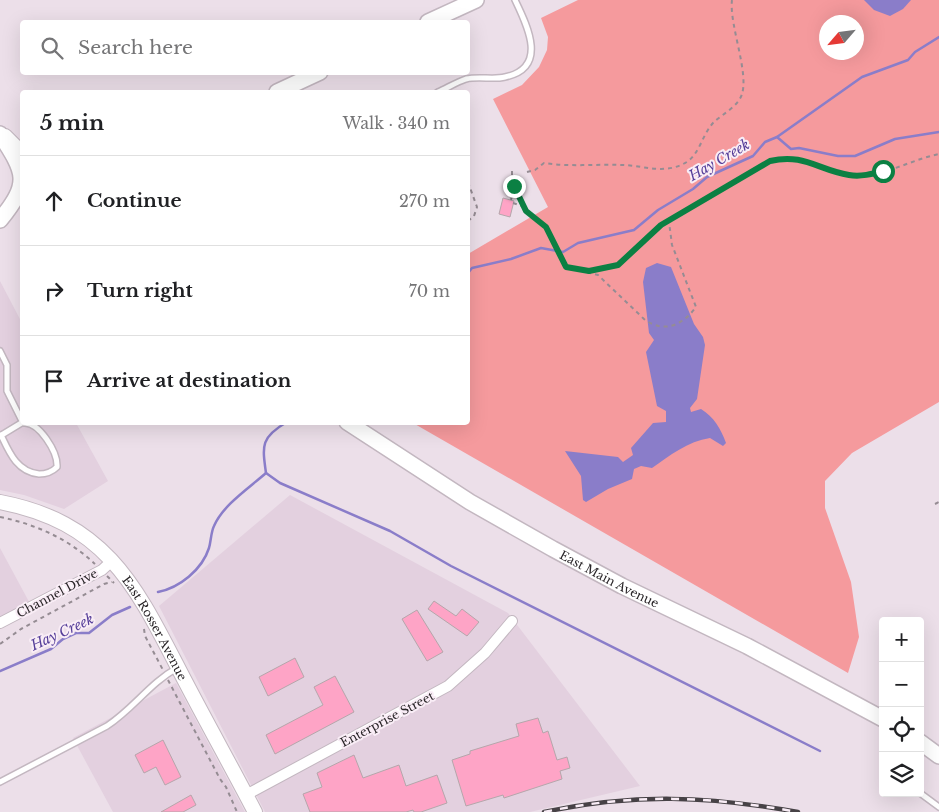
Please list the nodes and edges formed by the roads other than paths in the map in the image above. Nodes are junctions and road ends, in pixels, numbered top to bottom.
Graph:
1 (476, 0) edge
2 (515, 0) edge
3 (432, 20) edge
4 (314, 75) edge
5 (281, 90) edge
6 (442, 90) edge
7 (0, 132) edge
8 (20, 151) edge
9 (20, 176) edge
10 (20, 190) edge
11 (20, 211) edge
12 (0, 220) edge
13 (0, 351) edge
14 (20, 416) edge
15 (20, 424) edge
16 (33, 425) edge
17 (352, 425) edge
18 (0, 435) edge
19 (0, 502) edge
20 (113, 560) junction
21 (512, 622) dead end
22 (0, 623) edge
23 (178, 668) junction
24 (879, 717) edge
25 (924, 745) edge
26 (939, 756) edge
27 (0, 782) edge
28 (246, 795) junction
29 (924, 796) edge
30 (939, 807) edge
31 (255, 812) edge

1 - 3 main road
2 - 6 lane
4 - 5 main road
7 - 8 street
7 - 9 main road
10 - 12 main road
11 - 12 main road
13 - 14 lane
15 - 18 lane
16 - 18 lane
17 - 24 main road, East Main Avenue
19 - 20 street, East Rosser Avenue
20 - 22 street, Channel Drive
20 - 23 street, East Rosser Avenue
21 - 28 street, Enterprise Street
23 - 27 lane
23 - 28 street, East Rosser Avenue
25 - 26 main road
28 - 31 street, East Rosser Avenue
29 - 30 lane

